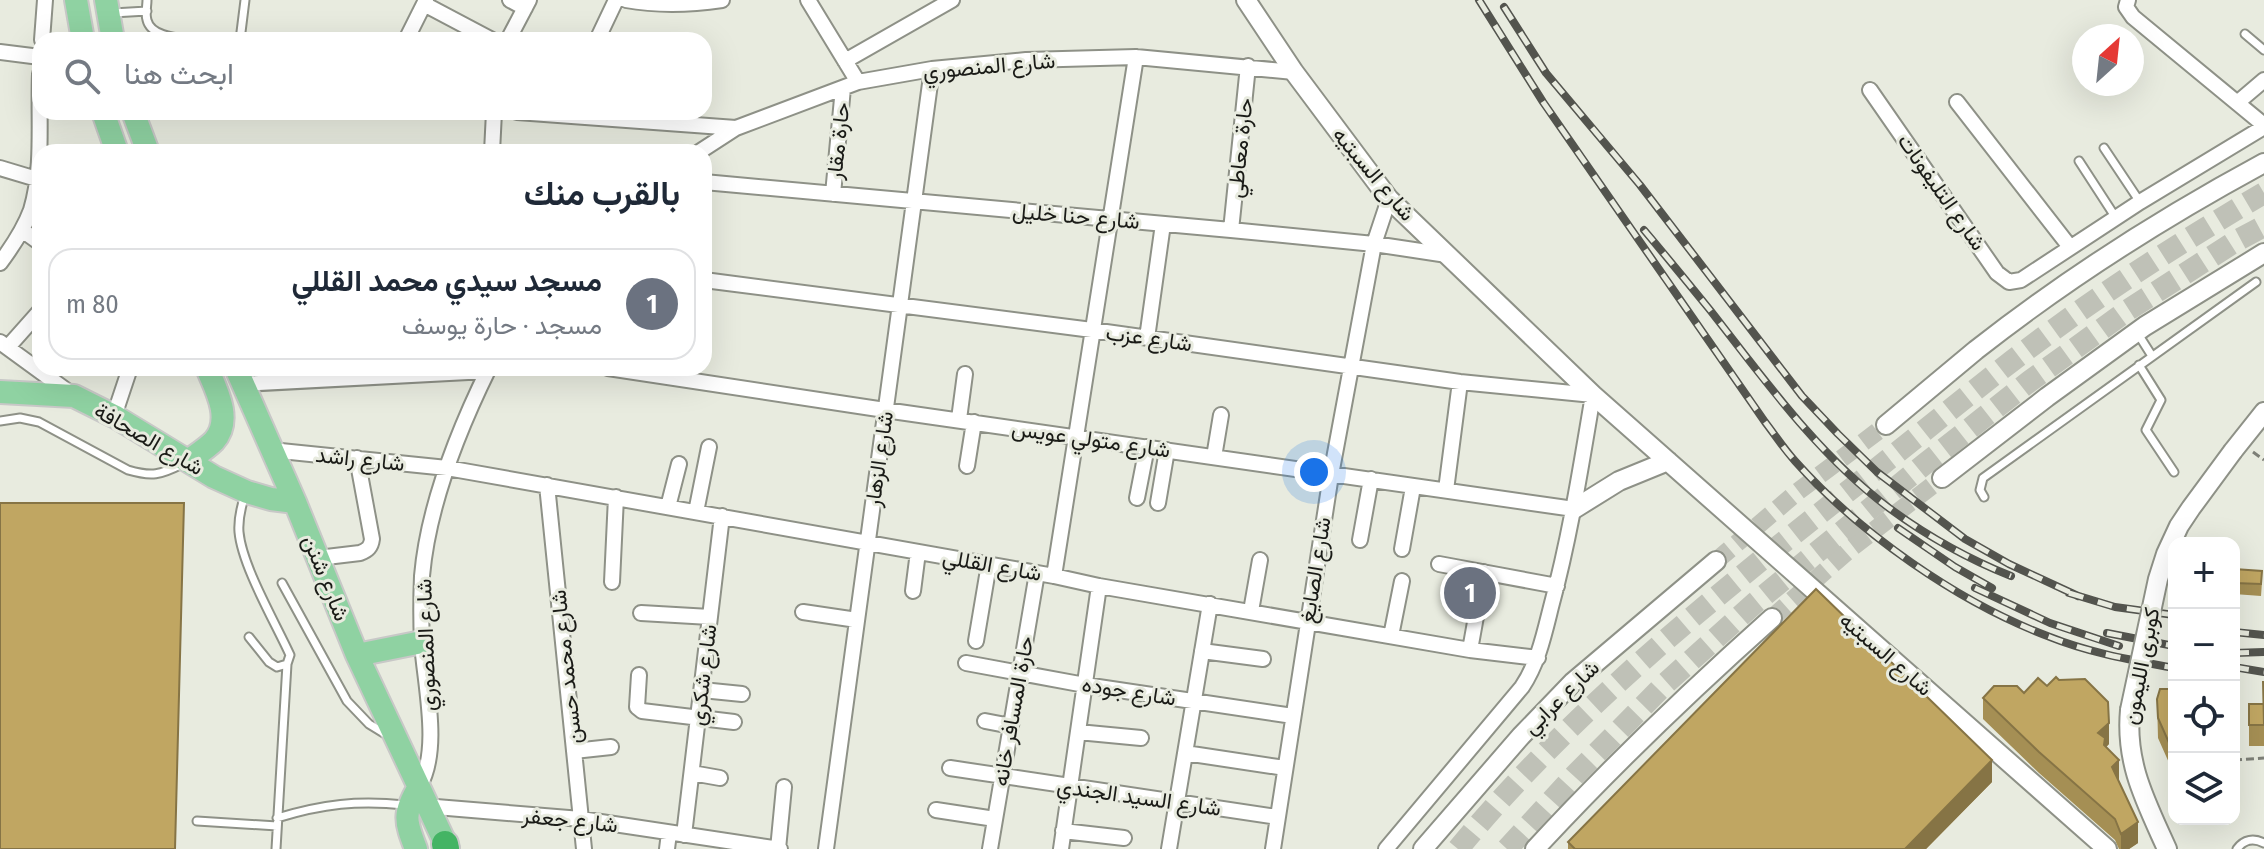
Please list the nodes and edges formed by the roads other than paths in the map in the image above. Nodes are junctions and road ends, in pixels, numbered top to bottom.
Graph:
1 (45, 0) edge
2 (76, 0) edge
3 (147, 0) edge
4 (245, 0) edge
5 (510, 0) edge
6 (616, 0) edge
7 (626, 0) edge
8 (722, 0) edge
9 (808, 0) edge
10 (952, 0) edge
11 (1246, 0) edge
12 (425, 2) edge
13 (527, 4) edge
14 (2127, 4) edge
15 (107, 7) edge
16 (147, 11) junction
17 (43, 32) edge
18 (82, 32) edge
19 (112, 32) edge
20 (158, 32) edge
21 (241, 32) edge
22 (410, 32) edge
23 (478, 32) edge
24 (512, 32) edge
25 (601, 32) edge
26 (2245, 34) dead end
27 (2264, 50) edge
28 (0, 52) edge
29 (32, 56) edge
30 (1136, 57) junction
31 (845, 61) junction
32 (1248, 66) junction
33 (932, 69) junction
34 (1294, 72) junction
35 (2264, 80) edge
36 (858, 82) junction
37 (843, 88) junction
38 (1870, 90) dead end
39 (1957, 102) dead end
40 (2237, 103) junction
41 (40, 120) edge
42 (106, 120) edge
43 (136, 120) edge
44 (494, 120) edge
45 (669, 120) edge
46 (2264, 126) edge
47 (736, 128) junction
48 (39, 144) edge
49 (114, 144) edge
50 (145, 144) edge
51 (492, 144) edge
52 (711, 144) edge
53 (2104, 148) dead end
54 (2079, 161) dead end
55 (2264, 163) edge
56 (0, 168) edge
57 (32, 178) edge
58 (712, 183) edge
59 (833, 194) junction
60 (1389, 199) junction
61 (913, 202) junction
62 (2140, 202) junction
63 (32, 204) edge
64 (2116, 218) junction
65 (1110, 219) junction
66 (1163, 224) junction
67 (22, 230) junction
68 (1231, 230) junction
69 (32, 237) edge
70 (1374, 244) junction
71 (2070, 247) junction
72 (2264, 253) edge
73 (1447, 255) junction
74 (0, 263) edge
75 (712, 281) edge
76 (2256, 282) dead end
77 (899, 305) junction
78 (32, 318) edge
79 (1092, 330) junction
80 (2137, 331) junction
81 (1147, 338) junction
82 (4, 344) edge
83 (2152, 356) junction
84 (32, 365) edge
85 (2139, 365) junction
86 (1350, 367) junction
87 (965, 374) dead end
88 (47, 376) edge
89 (127, 376) edge
90 (210, 376) edge
91 (239, 376) edge
92 (485, 376) edge
93 (661, 376) edge
94 (1460, 382) junction
95 (0, 392) edge
96 (1593, 395) junction
97 (74, 396) junction
98 (885, 410) junction
99 (2264, 412) edge
100 (1221, 415) dead end
101 (114, 416) junction
102 (257, 420) junction
103 (0, 421) edge
104 (966, 421) junction
105 (1886, 425) tunnel mouth
106 (221, 429) junction
107 (1076, 437) junction
108 (709, 447) dead end
109 (1147, 447) junction
110 (271, 450) junction
111 (1167, 450) junction
112 (1214, 457) junction
113 (357, 458) junction
114 (188, 461) junction
115 (1668, 461) junction
116 (679, 464) dead end
117 (967, 466) dead end
118 (447, 468) junction
119 (2174, 472) dead end
120 (1331, 475) junction
121 (1942, 478) tunnel mouth
122 (1371, 479) junction
123 (547, 485) junction
124 (1413, 487) junction
125 (1446, 490) junction
126 (247, 492) junction
127 (616, 497) junction
128 (1984, 497) dead end
129 (1137, 498) dead end
130 (295, 502) junction
131 (1158, 503) dead end
132 (668, 507) junction
133 (1574, 509) junction
134 (696, 512) junction
135 (722, 516) junction
136 (1360, 540) dead end
137 (867, 544) junction
138 (1402, 549) dead end
139 (918, 552) junction
140 (318, 558) junction
141 (1260, 560) dead end
142 (1716, 561) tunnel mouth
143 (989, 564) junction
144 (1439, 564) dead end
145 (1484, 572) junction
146 (1037, 573) junction
147 (1054, 576) junction
148 (1402, 581) dead end
149 (612, 582) dead end
150 (282, 583) dead end
151 (1099, 586) junction
152 (1557, 586) junction
153 (913, 591) dead end
154 (1210, 604) junction
155 (1251, 611) junction
156 (803, 612) dead end
157 (641, 613) dead end
158 (710, 617) junction
159 (1772, 618) tunnel mouth
160 (857, 620) junction
161 (1306, 622) junction
162 (1391, 636) junction
163 (249, 637) dead end
164 (976, 641) dead end
165 (422, 642) junction
166 (1470, 650) junction
167 (1202, 651) junction
168 (357, 655) junction
169 (1538, 658) junction
170 (1263, 659) dead end
171 (966, 663) dead end
172 (287, 664) junction
173 (1020, 672) junction
174 (639, 675) dead end
175 (1085, 685) junction
176 (702, 690) junction
177 (742, 694) dead end
178 (1193, 701) junction
179 (1293, 716) junction
180 (698, 718) junction
181 (985, 721) dead end
182 (734, 722) dead end
183 (1011, 726) junction
184 (1078, 732) junction
185 (1141, 738) dead end
186 (396, 740) junction
187 (611, 747) dead end
188 (574, 751) junction
189 (1185, 753) junction
190 (950, 768) dead end
191 (1285, 768) junction
192 (692, 773) junction
193 (1002, 776) junction
194 (720, 778) dead end
195 (1070, 786) junction
196 (784, 787) dead end
197 (418, 800) junction
198 (1177, 802) junction
199 (936, 810) dead end
200 (1277, 817) junction
201 (581, 819) junction
202 (995, 819) junction
203 (197, 821) dead end
204 (277, 822) junction
205 (1063, 831) junction
206 (676, 834) junction
207 (1124, 838) dead end
208 (2264, 843) edge
209 (725, 845) edge
210 (446, 847) edge
211 (276, 849) edge
212 (416, 849) edge
213 (584, 849) edge
214 (667, 849) edge
215 (779, 849) edge
216 (826, 849) edge
217 (990, 849) edge
218 (1061, 849) edge
219 (1169, 849) edge
220 (1273, 849) edge
221 (1386, 849) edge
222 (1423, 849) edge
223 (1535, 849) edge
224 (2107, 849) edge
225 (2167, 849) edge
226 (2237, 849) edge

1 - 17 street
2 - 18 main road
3 - 16 lane
4 - 21 lane
5 - 13 street
6 - 25 street
7 - 8 street
9 - 31 street
10 - 31 street
11 - 34 street, شارع السبتيه
12 - 22 street
12 - 23 street
13 - 24 street
14 - 40 street
15 - 16 lane
15 - 19 main road
16 - 20 lane
26 - 27 lane
28 - 29 street
30 - 32 street, شارع المنصوري
30 - 33 street, شارع المنصوري
30 - 65 street
31 - 36 street
32 - 34 street, شارع المنصوري
32 - 68 street, حارة معاطي
33 - 36 street, شارع المنصوري
33 - 61 street, شارع الزهار
34 - 60 street, شارع السبتيه
35 - 40 street
36 - 37 street, شارع المنصوري
37 - 47 street, شارع المنصوري
37 - 59 street, حارة مقار
38 - 71 street, شارع التليفونات
39 - 71 street
40 - 46 street
41 - 48 street
42 - 49 main road
43 - 50 main road
44 - 51 street
45 - 47 street
46 - 62 street
47 - 52 street, شارع المنصوري
53 - 62 lane
54 - 64 lane
55 - 105 street
56 - 57 street
58 - 59 street, شارع حنا خليل
59 - 61 street, شارع حنا خليل
60 - 70 street, شارع الصايغ
60 - 73 street, شارع السبتيه
61 - 65 street, شارع حنا خليل
61 - 77 street, شارع الزهار
62 - 64 street
63 - 67 street
64 - 71 street
65 - 66 street, شارع حنا خليل
65 - 79 street
66 - 68 street, شارع حنا خليل
66 - 81 street
67 - 69 street
67 - 74 street
68 - 70 street, شارع حنا خليل
70 - 73 street, شارع حنا خليل
70 - 86 street, شارع الصايغ
72 - 80 street
73 - 96 street, شارع السبتيه
75 - 77 street, شارع عزب
76 - 83 lane
77 - 79 street, شارع عزب
77 - 98 street, شارع الزهار
78 - 82 street
79 - 81 street, شارع عزب
79 - 107 street
80 - 83 lane
80 - 121 street
81 - 86 street, شارع عزب
82 - 84 street
83 - 85 lane
85 - 119 lane
85 - 128 lane
86 - 94 street, شارع عزب
86 - 120 street, شارع الصايغ
87 - 104 street
88 - 97 street
89 - 101 street
90 - 106 main road
91 - 102 main road, شارع شنن
92 - 118 street, شارع المنصوري
93 - 98 street, شارع متولي عويس
94 - 96 street, شارع عزب
94 - 125 street
95 - 97 main road, شارع الصحافة
96 - 115 street, شارع السبتيه
96 - 133 street
97 - 101 main road, شارع الصحافة
98 - 104 street, شارع متولي عويس
98 - 137 street, شارع الزهار
99 - 225 street, كوبرى الليمون, bridge
100 - 112 street
101 - 114 main road, شارع الصحافة
102 - 106 main road
102 - 110 main road, شارع شنن
103 - 114 lane
104 - 107 street, شارع متولي عويس
104 - 117 street
106 - 114 main road
107 - 109 street, شارع متولي عويس
107 - 147 street
108 - 134 street
109 - 111 street, شارع متولي عويس
109 - 129 street
110 - 113 street, شارع راشد
110 - 130 main road, شارع شنن
111 - 112 street, شارع متولي عويس
111 - 131 street
112 - 120 street, شارع متولي عويس
113 - 118 street, شارع راشد
113 - 140 street
114 - 126 main road, شارع الصحافة
115 - 133 street
115 - 224 street, شارع السبتيه
116 - 132 street
118 - 123 street, شارع القللي
118 - 165 street, شارع المنصوري
120 - 122 street, شارع متولي عويس
120 - 161 street, شارع الصايغ
122 - 124 street, شارع متولي عويس
122 - 136 street
123 - 127 street, شارع القللي
123 - 188 street, شارع محمد حسن
124 - 125 street, شارع متولي عويس
124 - 138 street
125 - 133 street, شارع متولي عويس
126 - 130 main road, شارع الصحافة
126 - 172 lane
127 - 132 street, شارع القللي
127 - 149 street
130 - 140 main road, شارع شنن
132 - 134 street, شارع القللي
133 - 152 street
134 - 135 street, شارع القللي
135 - 137 street, شارع القللي
135 - 158 street, شارع شكري
137 - 139 street, شارع القللي
137 - 160 street, شارع الزهار
139 - 143 street, شارع القللي
139 - 153 street
140 - 168 main road, شارع شنن
141 - 155 street
142 - 222 street, شارع عرابي
143 - 146 street, شارع القللي
143 - 164 street
144 - 145 street
145 - 152 street
145 - 166 street
146 - 147 street, شارع القللي
146 - 173 street, حارة المسافر خانه
147 - 151 street, شارع القللي
148 - 162 street
150 - 186 lane
151 - 154 street, شارع القللي
151 - 175 street
152 - 169 street
154 - 155 street, شارع القللي
154 - 167 street
155 - 161 street, شارع القللي
156 - 160 street
157 - 158 street
158 - 176 street, شارع شكري
159 - 223 street
160 - 216 street, شارع الزهار
161 - 162 street, شارع القللي
161 - 179 street, شارع الصايغ
162 - 166 street, شارع القللي
163 - 172 lane
165 - 168 main road
165 - 197 street, شارع المنصوري
166 - 169 street, شارع القللي
167 - 170 street
167 - 178 street
168 - 186 main road, شارع شنن
169 - 221 street
171 - 173 street, شارع جوده
172 - 204 lane
173 - 175 street, شارع جوده
173 - 183 street, حارة المسافر خانه
174 - 180 street
175 - 178 street, شارع جوده
175 - 184 street
176 - 177 street
176 - 180 street, شارع شكري
178 - 179 street, شارع جوده
178 - 189 street
179 - 191 street, شارع الصايغ
180 - 182 street
180 - 192 street, شارع شكري
181 - 183 street
183 - 193 street, حارة المسافر خانه
184 - 185 street
184 - 195 street
186 - 197 main road, شارع شنن
187 - 188 street
188 - 201 street, شارع محمد حسن
189 - 191 street
189 - 198 street
190 - 193 street, شارع السيد الجندي
191 - 200 street, شارع الصايغ
192 - 194 street
192 - 206 street, شارع شكري
193 - 195 street, شارع السيد الجندي
193 - 202 street, حارة المسافر خانه
195 - 198 street, شارع السيد الجندي
195 - 205 street
196 - 215 street
197 - 201 street, شارع جعفر
197 - 204 lane
197 - 210 main road, شارع شنن
197 - 212 main road, شارع شنن
198 - 200 street, شارع السيد الجندي
198 - 219 street
199 - 202 street
200 - 220 street, شارع الصايغ
201 - 206 street, شارع جعفر
201 - 213 street, شارع محمد حسن
202 - 217 street, حارة المسافر خانه
203 - 204 lane
204 - 211 lane
205 - 207 street
205 - 218 street
206 - 209 street, شارع جعفر
206 - 214 street, شارع شكري
208 - 226 lane
209 - 215 street, شارع جعفر

